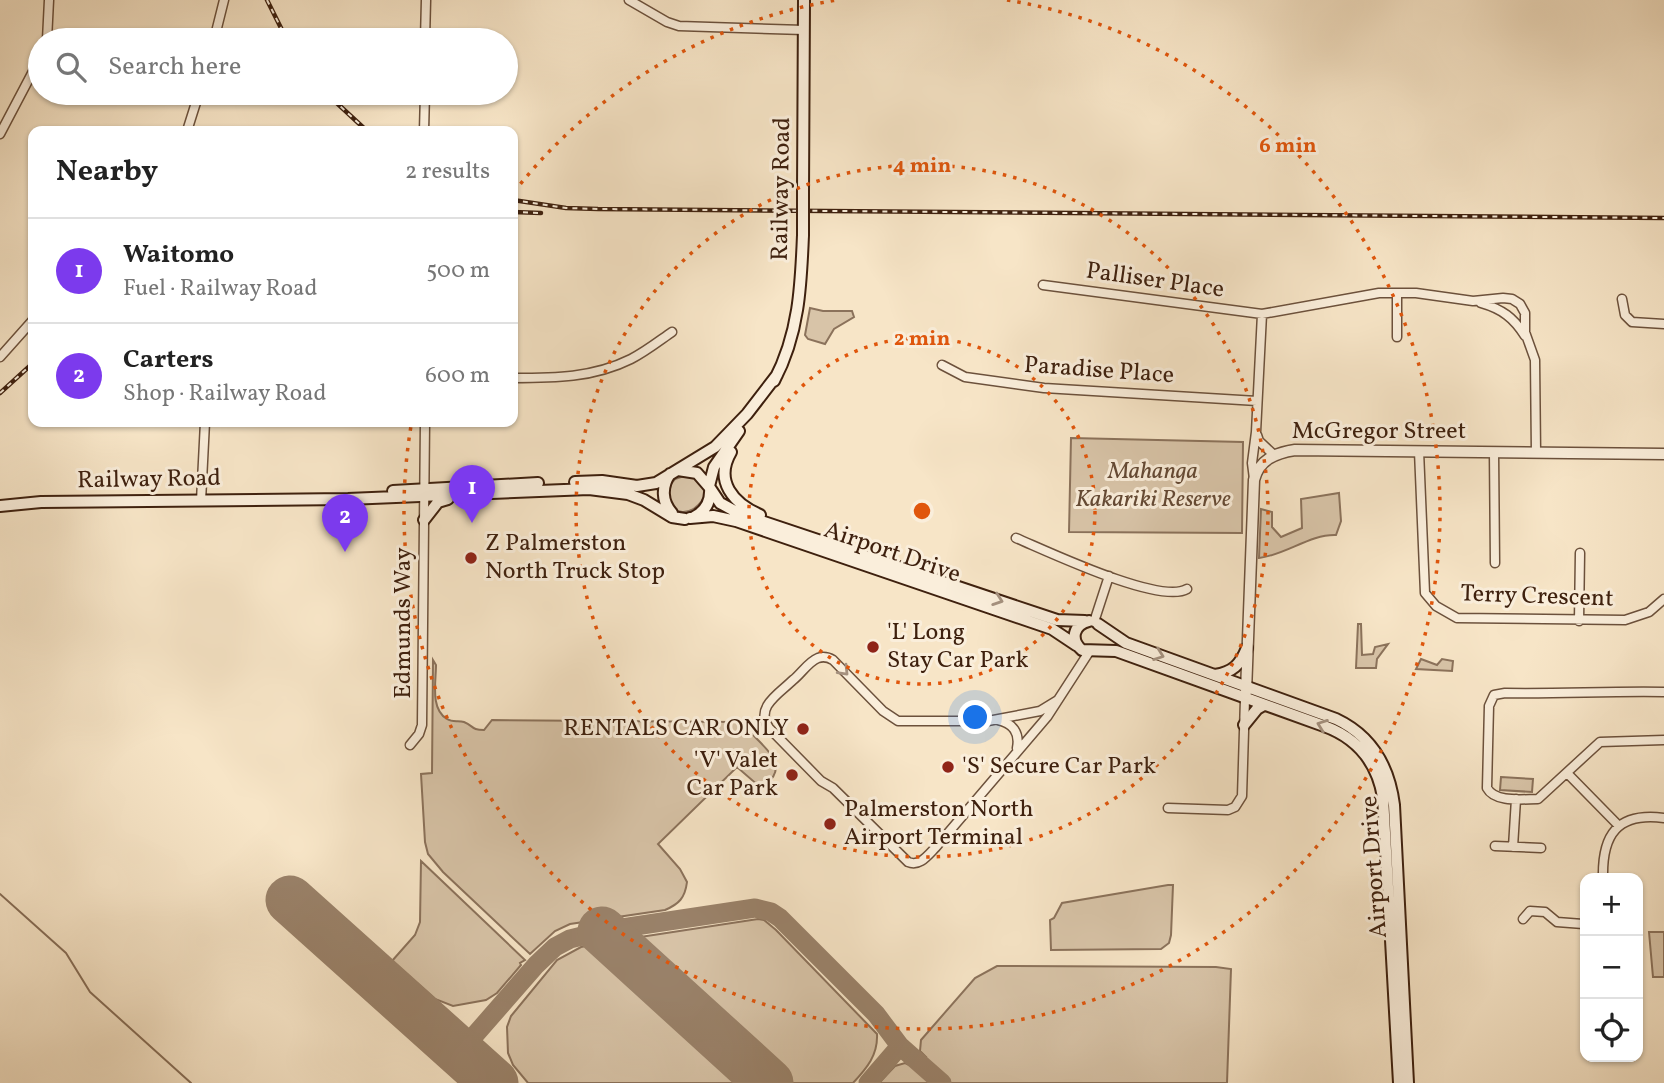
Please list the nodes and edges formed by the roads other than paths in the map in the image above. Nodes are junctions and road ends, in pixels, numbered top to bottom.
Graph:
1 (49, 0) edge
2 (224, 0) edge
3 (426, 0) edge
4 (629, 0) edge
5 (804, 0) edge
6 (49, 28) edge
7 (217, 28) edge
8 (425, 28) edge
9 (804, 30) junction
10 (28, 81) edge
11 (195, 105) edge
12 (425, 105) edge
13 (189, 126) edge
14 (424, 126) edge
15 (0, 134) edge
16 (1043, 285) dead end
17 (1397, 293) junction
18 (1622, 299) dead end
19 (1473, 301) junction
20 (1262, 314) junction
21 (1664, 324) edge
22 (28, 326) edge
23 (672, 332) dead end
24 (1397, 337) dead end
25 (1528, 342) junction
26 (0, 357) edge
27 (943, 365) dead end
28 (776, 375) junction
29 (518, 377) edge
30 (1257, 401) junction
31 (762, 402) junction
32 (205, 427) edge
33 (425, 427) edge
34 (1256, 432) junction
35 (1419, 452) junction
36 (1494, 452) junction
37 (1536, 453) junction
38 (1664, 454) edge
39 (1274, 455) junction
40 (674, 471) junction
41 (1254, 480) junction
42 (709, 487) junction
43 (520, 492) junction
44 (424, 493) junction
45 (201, 501) junction
46 (0, 506) edge
47 (688, 518) junction
48 (424, 520) junction
49 (1016, 538) dead end
50 (821, 540) junction
51 (1580, 553) dead end
52 (1496, 564) dead end
53 (1109, 576) junction
54 (1186, 589) dead end
55 (1664, 599) edge
56 (1579, 621) junction
57 (1094, 622) junction
58 (1247, 648) junction
59 (1085, 649) junction
60 (1215, 675) junction
61 (1247, 686) junction
62 (1664, 692) edge
63 (1245, 699) junction
64 (1058, 700) junction
65 (1264, 705) junction
66 (988, 721) junction
67 (1244, 725) junction
68 (1664, 740) edge
69 (410, 745) dead end
70 (1017, 750) junction
71 (1567, 773) junction
72 (1516, 799) junction
73 (1168, 808) dead end
74 (1664, 818) edge
75 (1619, 827) junction
76 (1495, 846) dead end
77 (1513, 847) junction
78 (1541, 848) dead end
79 (1603, 873) edge
80 (1523, 919) dead end
81 (1580, 924) edge
82 (1399, 1083) edge
83 (1408, 1083) edge

1 - 6 street
2 - 7 street
3 - 8 street
4 - 9 street
5 - 9 main road, Railway Road
9 - 28 main road, Railway Road, bridge
10 - 15 street
11 - 13 street
12 - 14 street
16 - 20 street, Palliser Place
17 - 19 street, Palliser Place
17 - 20 street, Palliser Place
17 - 24 street
18 - 21 street
19 - 25 street
19 - 25 street
20 - 30 street
22 - 26 street
23 - 29 street
25 - 37 street
27 - 30 street, Paradise Place
28 - 31 main road, Railway Road
28 - 40 main road, Railway Road
30 - 34 street
31 - 42 main road, Railway Road
31 - 50 main road
32 - 45 street
33 - 44 street, Edmunds Way
34 - 39 street
34 - 41 street
35 - 36 street, McGregor Street
35 - 39 street, McGregor Street
35 - 56 street, Terry Crescent
36 - 37 street, McGregor Street
36 - 52 street
37 - 38 street, McGregor Street
39 - 41 street, McGregor Street
40 - 42 main road
40 - 44 main road, Railway Road
40 - 47 main road
41 - 58 street
42 - 47 main road
42 - 50 main road, Airport Drive
43 - 44 main road, Railway Road
43 - 47 main road, Railway Road
43 - 48 main road
44 - 45 main road, Railway Road
44 - 48 street, Edmunds Way
45 - 46 main road, Railway Road
47 - 59 main road, Airport Drive
48 - 69 street, Edmunds Way
49 - 53 street
50 -> 57 main road, Airport Drive
51 - 56 street
53 - 54 street
53 - 57 street
55 - 56 street, Terry Crescent
57 - 59 main road
57 - 59 main road
57 -> 60 main road, Airport Drive
58 - 60 main road
58 - 61 street
59 - 63 main road, Airport Drive
59 - 64 street
60 - 61 main road, Airport Drive
61 - 63 street
61 - 83 main road, Airport Drive
62 - 72 street
63 - 65 main road, Airport Drive
63 - 67 street
64 - 66 street
64 - 70 street
65 - 67 main road
82 -> 65 main road, Airport Drive
66 - 70 street
70 -> 66 street
67 - 73 street
68 - 71 street
71 - 72 street
71 - 75 street
72 - 77 street
74 - 75 street
75 - 79 street
76 - 77 street
77 - 78 street
80 - 81 street

